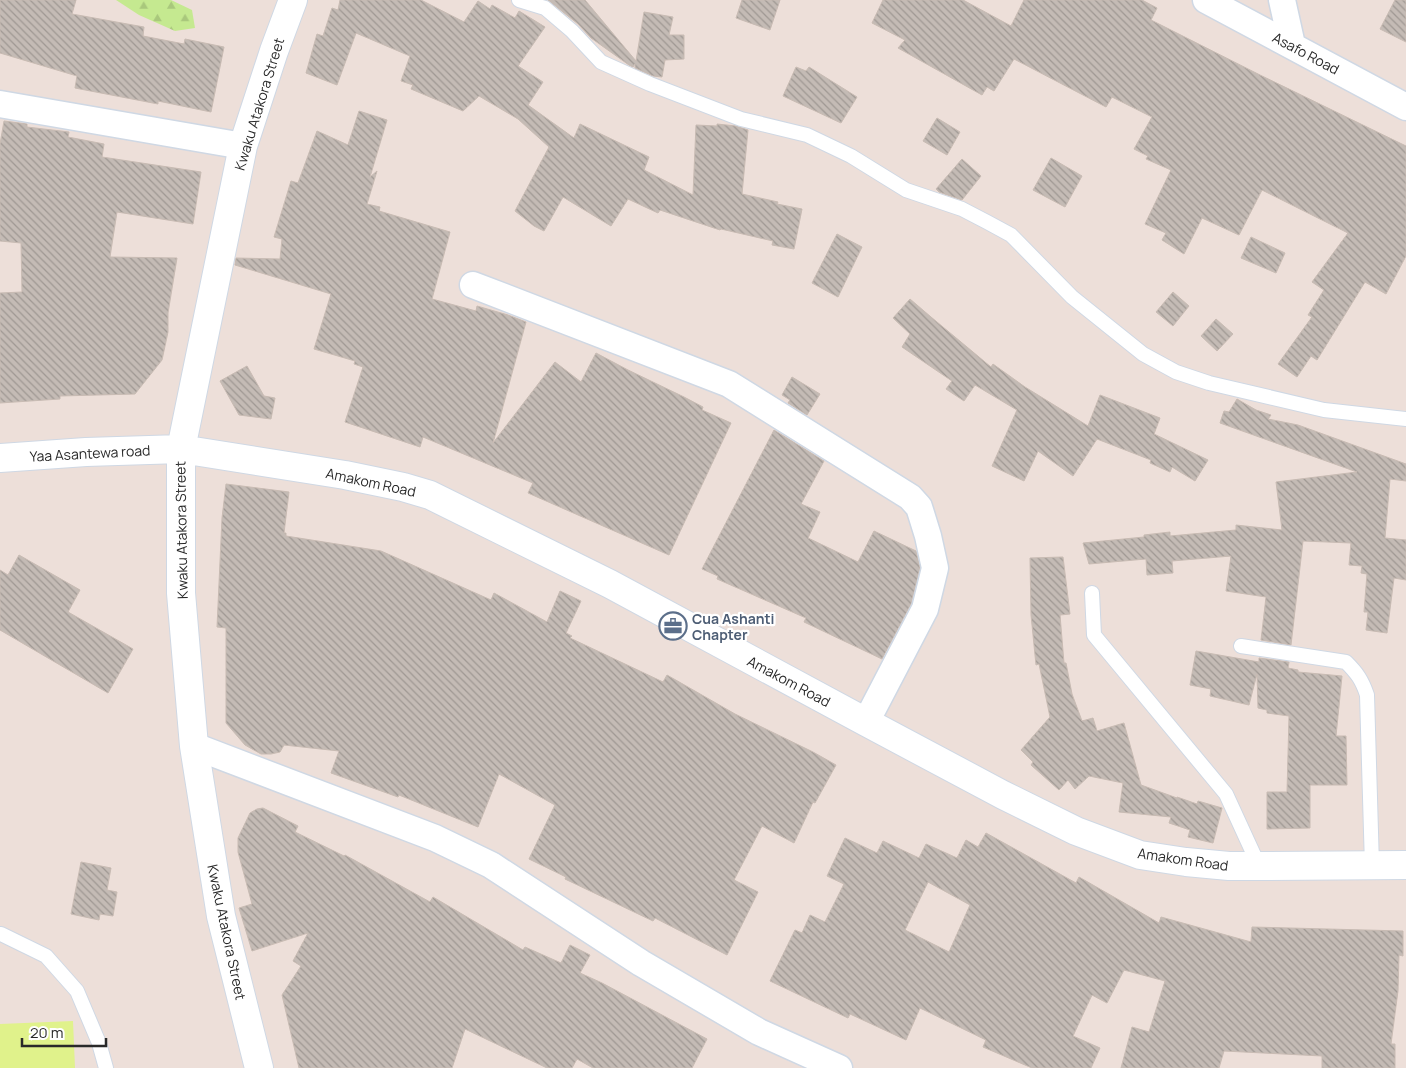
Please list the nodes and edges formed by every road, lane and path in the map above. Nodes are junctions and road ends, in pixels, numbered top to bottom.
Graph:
1 (292, 0) edge
2 (518, 0) edge
3 (1206, 0) edge
4 (1282, 0) edge
5 (1292, 45) junction
6 (0, 104) edge
7 (1406, 107) edge
8 (243, 146) junction
9 (473, 285) dead end
10 (1406, 419) edge
11 (181, 449) junction
12 (0, 458) edge
13 (1092, 593) dead end
14 (1241, 646) dead end
15 (866, 722) junction
16 (194, 746) junction
17 (1406, 865) edge
18 (1258, 866) junction
19 (1372, 866) junction
20 (1, 934) dead end
21 (106, 1068) edge
22 (259, 1068) edge
23 (839, 1068) edge

1 - 8 street, Kwaku Atakora Street
2 - 10 lane
3 - 5 street, Asafo Road
4 - 5 street
5 - 7 street, Asafo Road
6 - 8 street
8 - 11 street, Kwaku Atakora Street
9 - 15 street
11 - 12 street, Yaa Asantewa road
11 - 15 street, Amakom Road
11 - 16 street, Kwaku Atakora Street
13 - 18 lane
14 - 19 lane
15 - 18 street, Amakom Road
16 - 22 street, Kwaku Atakora Street
16 - 23 street
17 - 19 street, Amakom Road
18 - 19 street, Amakom Road
20 - 21 lane

